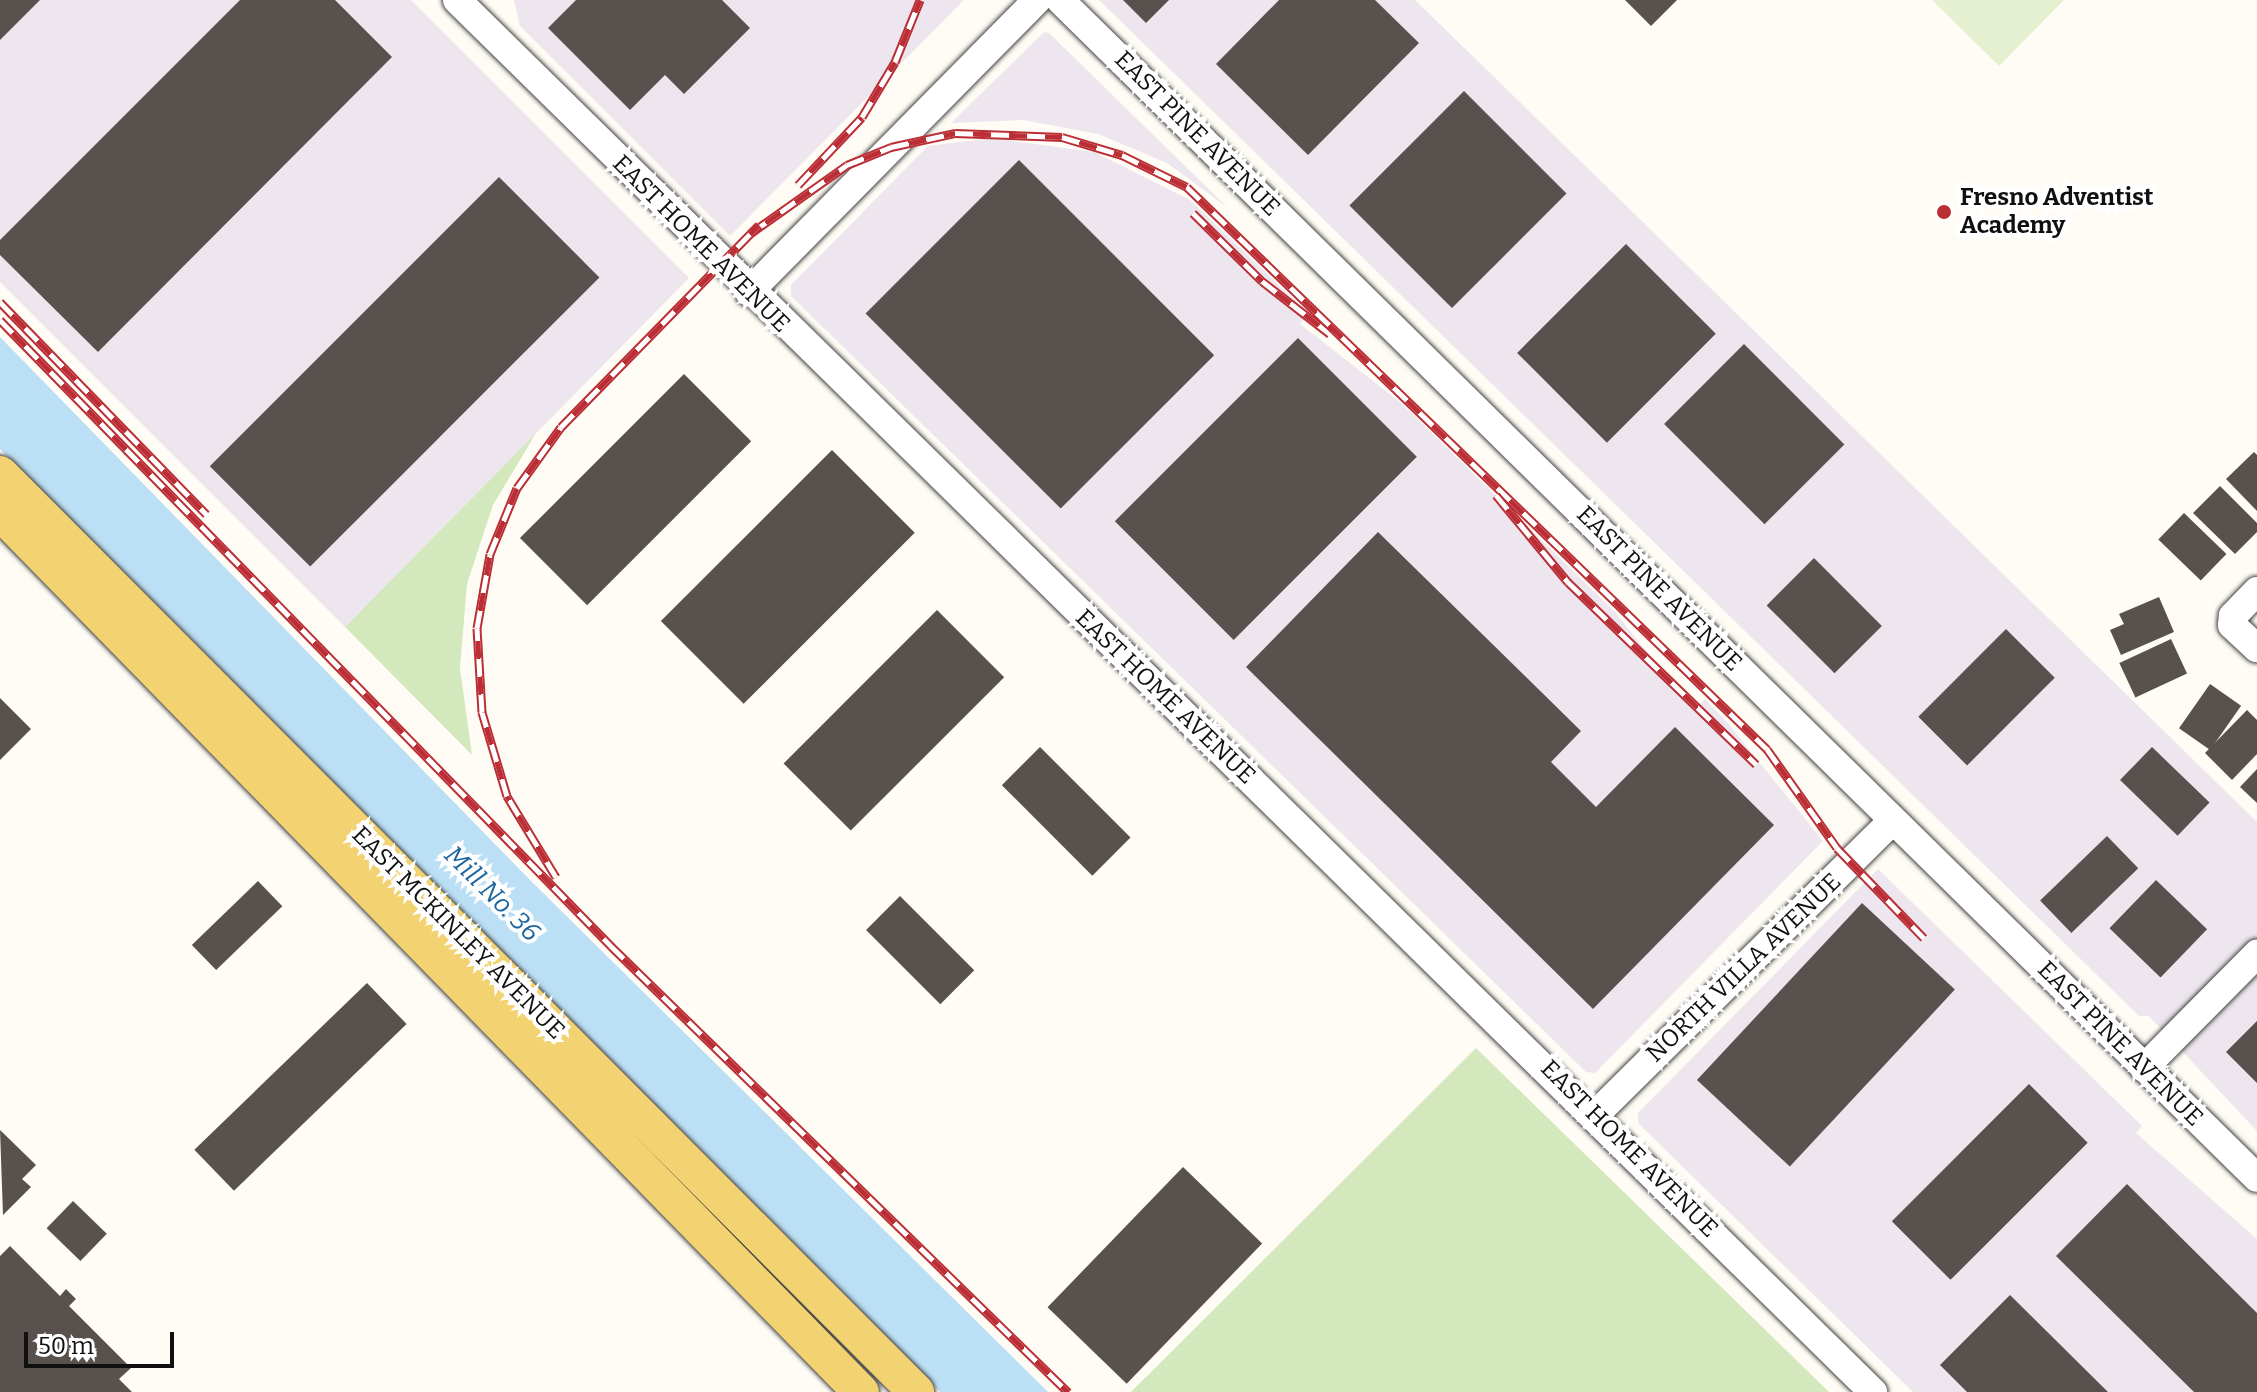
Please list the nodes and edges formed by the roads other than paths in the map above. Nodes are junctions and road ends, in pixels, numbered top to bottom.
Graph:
1 (1037, 0) edge
2 (1060, 0) edge
3 (468, 3) edge
4 (749, 292) junction
5 (0, 474) edge
6 (0, 512) edge
7 (2257, 591) edge
8 (2257, 648) edge
9 (1893, 820) junction
10 (2257, 954) edge
11 (542, 1040) junction
12 (2144, 1068) junction
13 (1595, 1115) junction
14 (643, 1173) junction
15 (2257, 1178) edge
16 (881, 1356) junction
17 (861, 1392) edge
18 (916, 1392) edge
19 (1873, 1392) edge

1 - 4 street
2 - 9 street, EAST PINE AVENUE
3 - 4 street, EAST HOME AVENUE
4 - 13 street, EAST HOME AVENUE
5 - 11 main road, EAST MCKINLEY AVENUE
6 - 11 main road, EAST MCKINLEY AVENUE
7 - 8 street
9 - 12 street, EAST PINE AVENUE
9 - 13 street, NORTH VILLA AVENUE
10 - 12 street
11 - 14 main road, EAST MCKINLEY AVENUE
11 - 16 main road, EAST MCKINLEY AVENUE
12 - 15 street, EAST PINE AVENUE
13 - 19 street, EAST HOME AVENUE
14 - 16 main road
14 - 17 main road, EAST MCKINLEY AVENUE
16 - 18 main road, EAST MCKINLEY AVENUE

